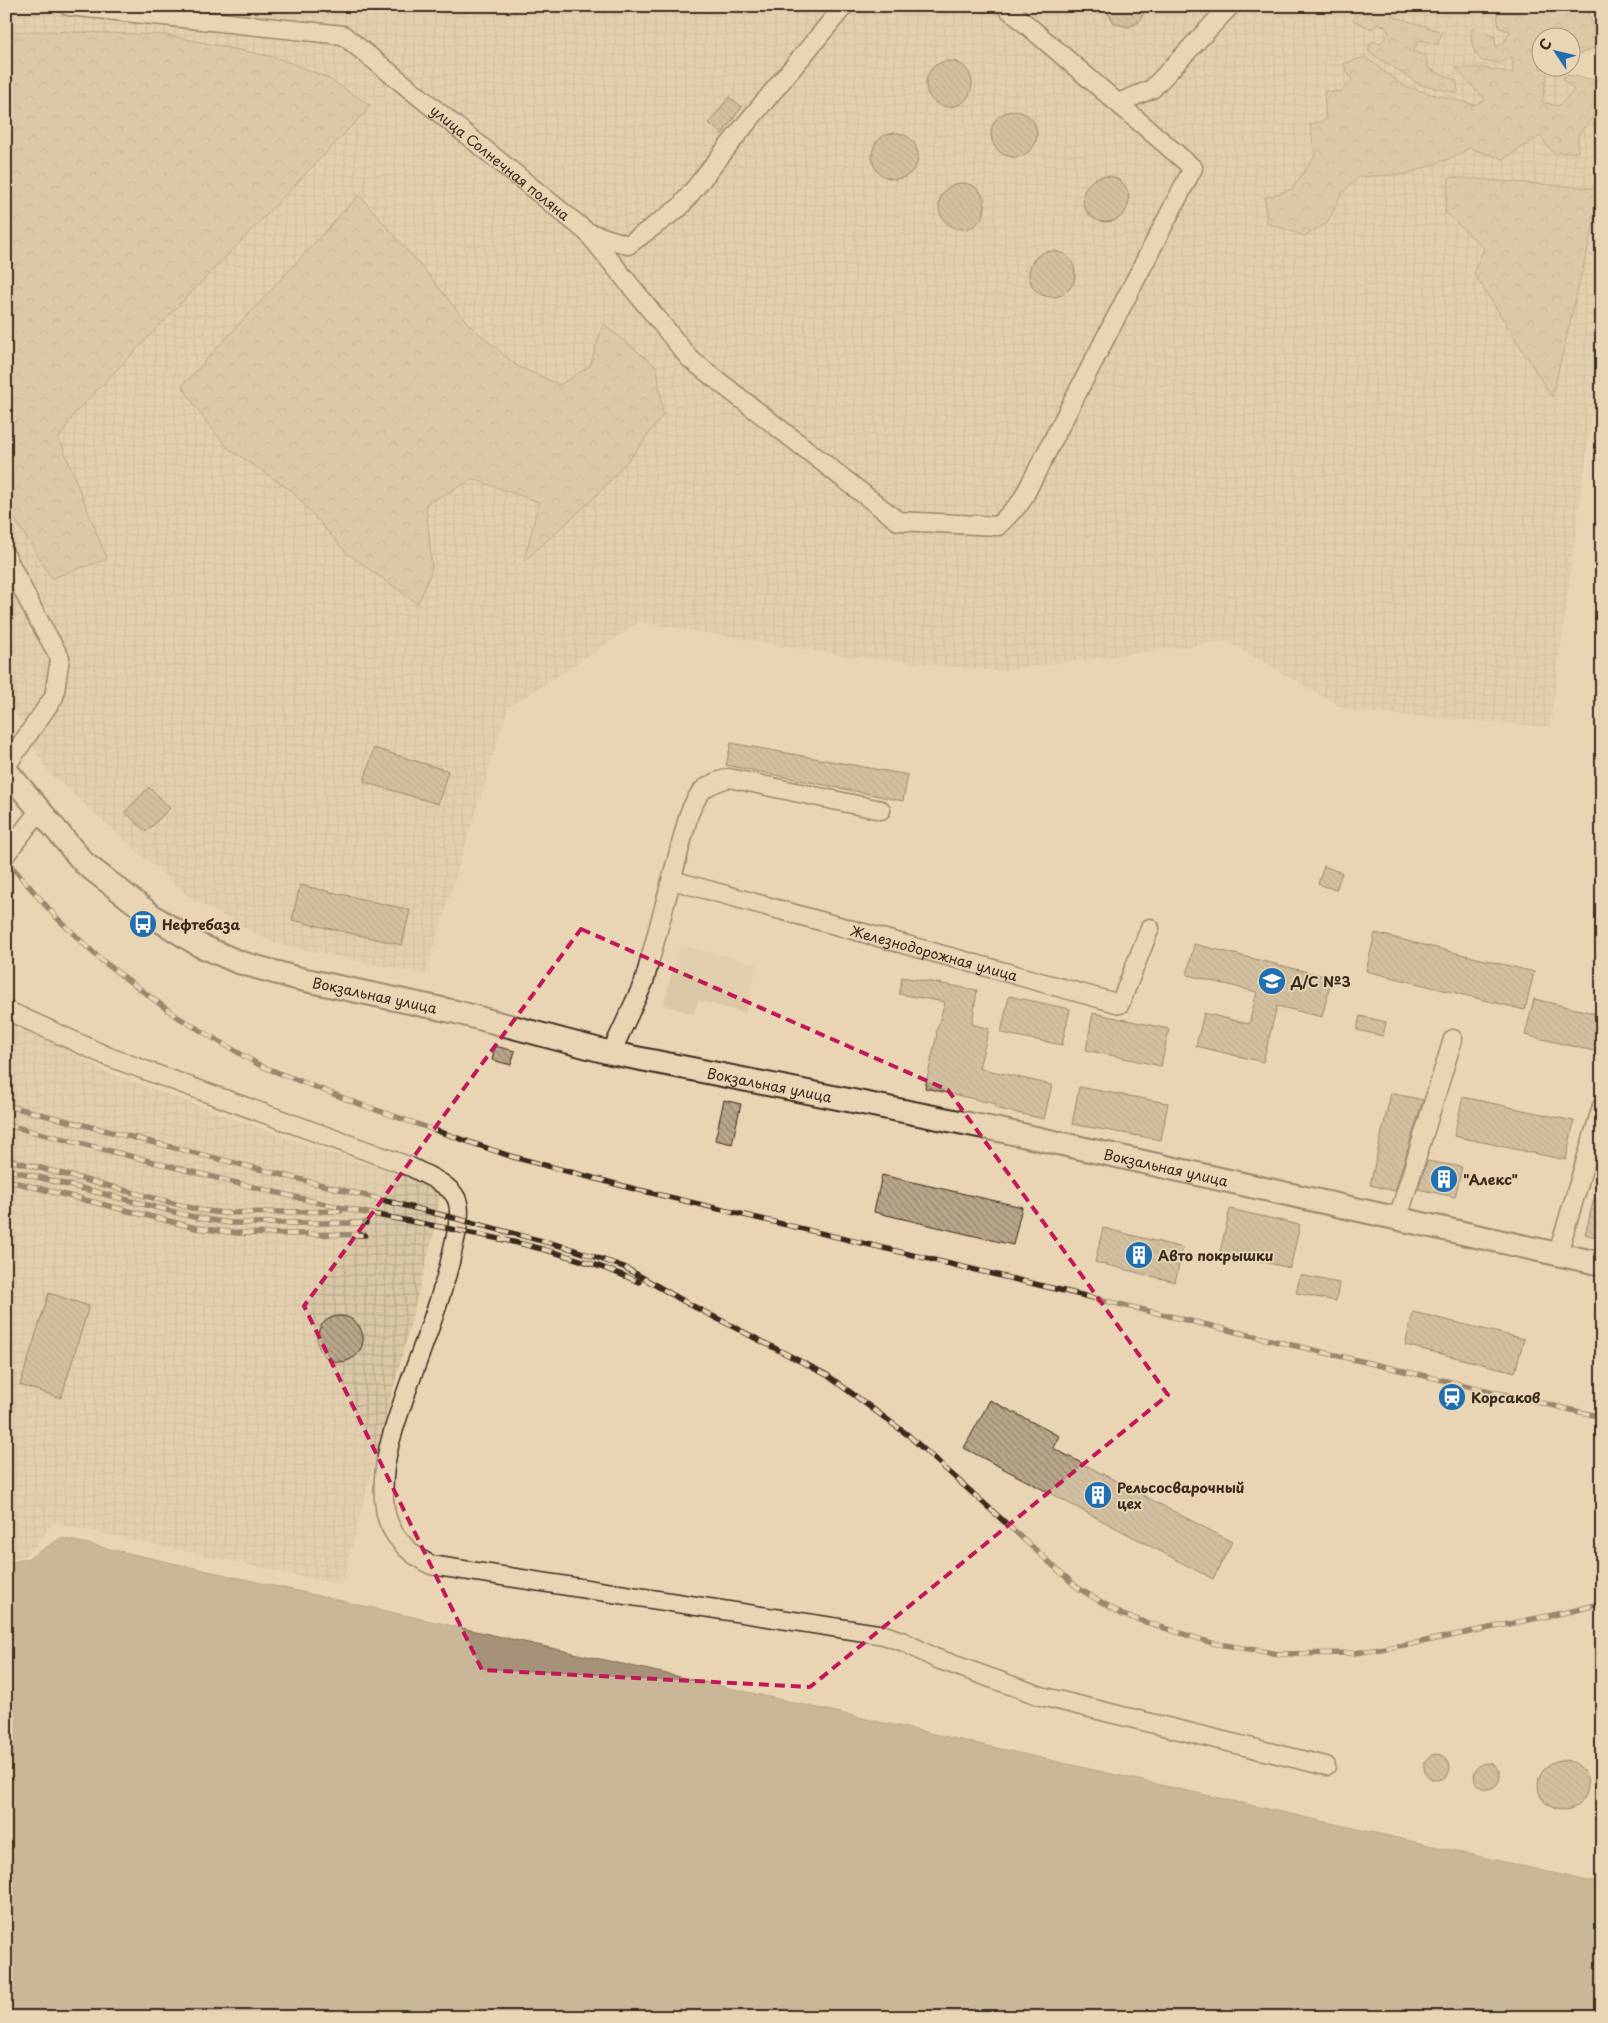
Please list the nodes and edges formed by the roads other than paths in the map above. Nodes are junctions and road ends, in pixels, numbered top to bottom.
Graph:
1 (68, 6) edge
2 (844, 6) edge
3 (1005, 6) edge
4 (1230, 6) edge
5 (1118, 103) junction
6 (587, 232) junction
7 (6, 556) edge
8 (6, 766) edge
9 (6, 770) edge
10 (39, 810) junction
11 (881, 810) dead end
12 (6, 854) edge
13 (672, 880) junction
14 (1150, 928) dead end
15 (6, 1010) edge
16 (1453, 1039) dead end
17 (610, 1052) junction
18 (1602, 1106) edge
19 (1398, 1218) junction
20 (1558, 1253) junction
21 (1602, 1264) edge
22 (1326, 1766) dead end

1 - 6 street, улица Солнечная поляна
2 - 6 street, улица Солнечная поляна
3 - 5 street
4 - 5 street
5 - 6 street
7 - 8 street
9 - 10 main road, Вокзальная улица
10 - 12 street
10 - 17 main road, Вокзальная улица
11 - 13 street
13 - 14 street, Железнодорожная улица
13 - 17 street
15 - 22 street
16 - 19 street
17 - 19 main road, Вокзальная улица
18 - 20 street
19 - 20 main road, Вокзальная улица
20 - 21 main road, Вокзальная улица

